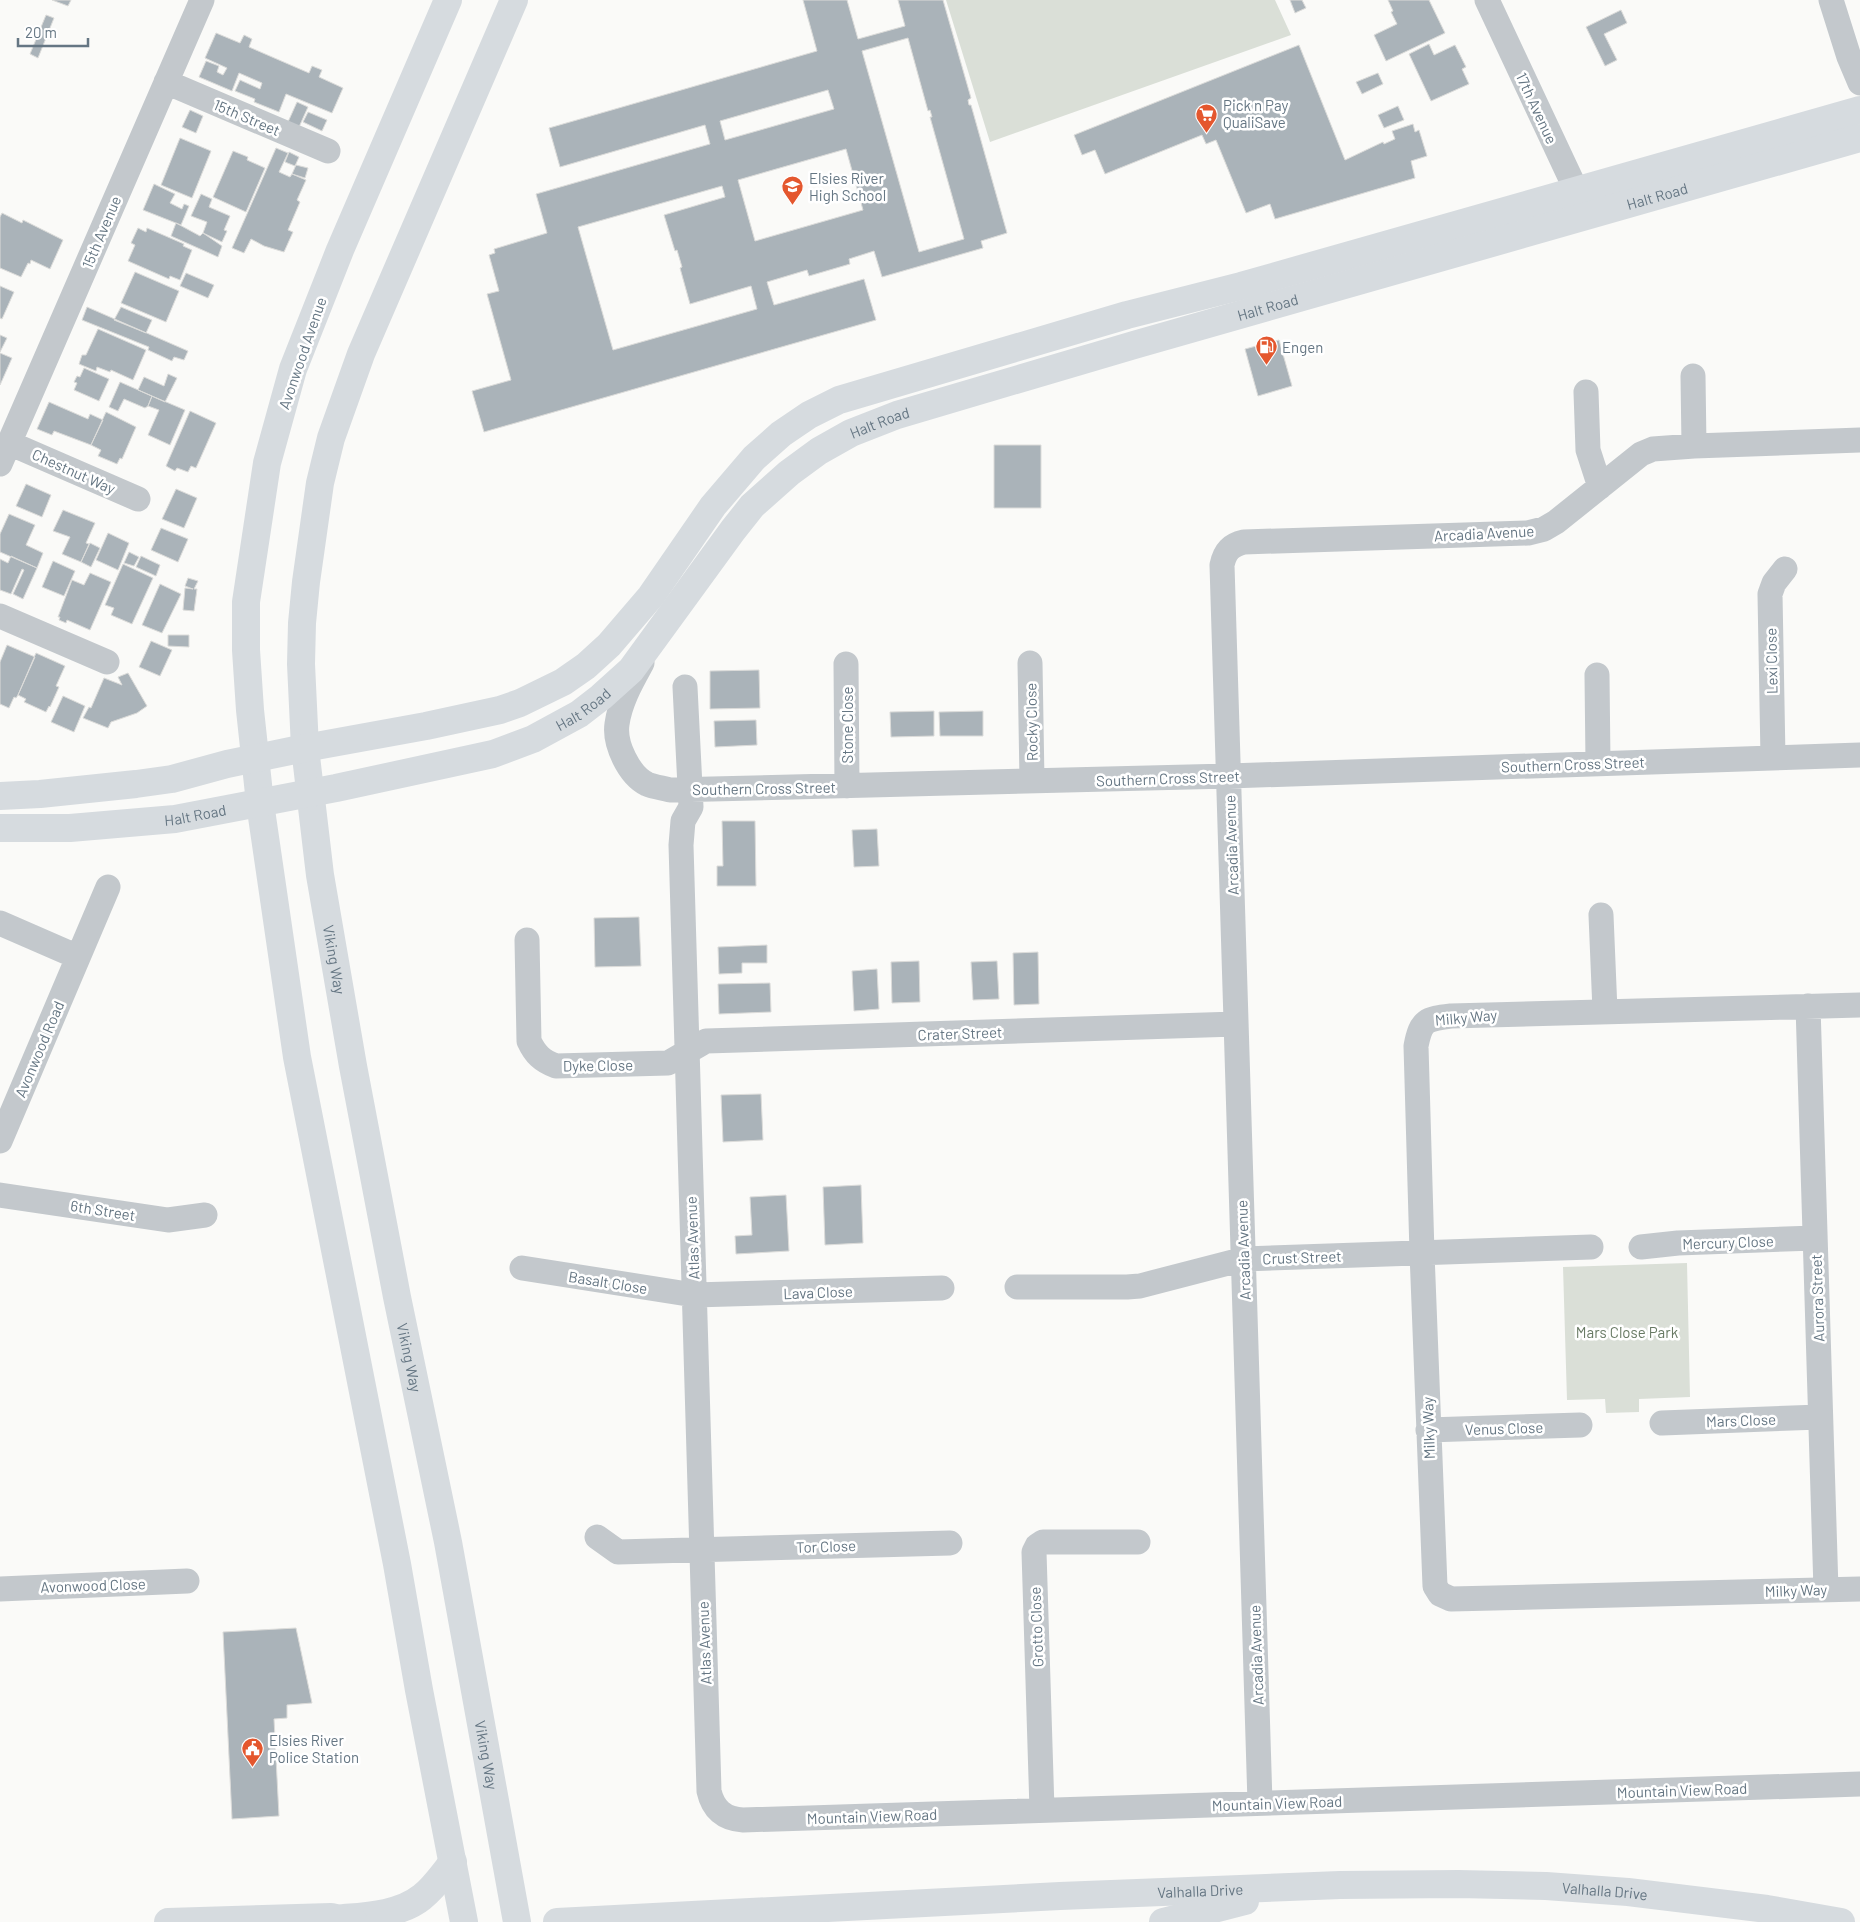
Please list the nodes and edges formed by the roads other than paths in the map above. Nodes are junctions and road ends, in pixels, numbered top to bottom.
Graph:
1 (202, 0) edge
2 (448, 0) edge
3 (514, 0) edge
4 (1487, 0) edge
5 (1831, 0) edge
6 (166, 82) junction
7 (1860, 83) edge
8 (1860, 110) edge
9 (1860, 138) edge
10 (328, 151) dead end
11 (1576, 191) junction
12 (1588, 216) junction
13 (1693, 376) dead end
14 (1586, 392) dead end
15 (1860, 440) edge
16 (1694, 446) junction
17 (5, 453) edge
18 (1600, 487) junction
19 (138, 499) dead end
20 (1785, 569) dead end
21 (0, 616) edge
22 (658, 634) junction
23 (108, 662) dead end
24 (846, 664) dead end
25 (1030, 664) dead end
26 (1597, 675) dead end
27 (685, 687) dead end
28 (305, 748) junction
29 (1860, 755) edge
30 (255, 758) junction
31 (1773, 758) junction
32 (1598, 763) junction
33 (1229, 776) junction
34 (1032, 781) junction
35 (847, 786) junction
36 (690, 790) junction
37 (310, 793) junction
38 (0, 796) edge
39 (260, 803) junction
40 (0, 828) edge
41 (108, 887) dead end
42 (1601, 914) dead end
43 (0, 923) edge
44 (527, 940) dead end
45 (78, 957) junction
46 (1860, 1005) edge
47 (1808, 1006) junction
48 (1605, 1011) junction
49 (1236, 1024) junction
50 (687, 1053) junction
51 (0, 1141) edge
52 (0, 1195) edge
53 (205, 1215) dead end
54 (1815, 1238) junction
55 (1591, 1247) dead end
56 (1641, 1247) dead end
57 (1422, 1253) junction
58 (1244, 1259) junction
59 (522, 1268) dead end
60 (1017, 1287) dead end
61 (942, 1288) dead end
62 (694, 1295) junction
63 (1820, 1418) junction
64 (1662, 1422) dead end
65 (1580, 1425) dead end
66 (1428, 1430) junction
67 (597, 1537) dead end
68 (1138, 1542) dead end
69 (950, 1543) dead end
70 (702, 1550) junction
71 (187, 1581) dead end
72 (0, 1589) edge
73 (1860, 1589) edge
74 (1826, 1590) junction
75 (1860, 1784) edge
76 (709, 1791) joint
77 (1260, 1804) junction
78 (1042, 1810) junction
79 (453, 1862) junction
80 (1340, 1885) junction
81 (349, 1920) edge
82 (168, 1922) edge
83 (464, 1922) edge
84 (517, 1922) edge
85 (557, 1922) edge
86 (1163, 1922) edge
87 (1840, 1922) edge

1 - 6 street, 15th Avenue
2 - 30 main road, Avonwood Avenue
3 - 28 main road
4 - 11 street, 17th Avenue
5 - 7 street
6 - 10 street, 15th Street
6 - 17 street, 15th Avenue
8 - 11 main road, Halt Road
9 - 12 main road, Halt Road
11 - 12 street, 17th Avenue
11 - 28 main road, Halt Road
12 - 22 main road, Halt Road
13 - 16 street
14 - 18 street
15 - 16 street, Arcadia Avenue
16 - 18 street, Arcadia Avenue
17 - 19 street, Chestnut Way
18 - 33 street, Arcadia Avenue
20 - 31 street, Lexi Close
21 - 23 street
22 - 36 street, Southern Cross Street
22 - 37 main road, Halt Road
24 - 35 street, Stone Close
25 - 34 street, Rocky Close
26 - 32 street
27 - 36 street, Atlas Avenue
28 - 30 main road, Halt Road
28 - 37 main road, Viking Way
29 - 31 street, Southern Cross Street
30 - 38 main road, Halt Road
30 - 39 main road, Avonwood Avenue
31 - 32 street, Southern Cross Street
32 - 33 street, Southern Cross Street
33 - 34 street, Southern Cross Street
33 - 49 street, Arcadia Avenue
34 - 35 street, Southern Cross Street
35 - 36 street, Southern Cross Street
36 - 50 street, Atlas Avenue
37 - 39 main road, Halt Road
37 - 84 main road, Viking Way
39 - 40 main road, Halt Road
39 - 79 main road
41 - 45 street, Avonwood Road
42 - 48 street
43 - 45 street
44 - 50 street, Dyke Close
45 - 51 street, Avonwood Road
46 - 47 street, Milky Way
47 - 48 street, Milky Way
47 - 54 street, Aurora Street
48 - 57 street, Milky Way
49 - 50 street, Crater Street
49 - 58 street, Arcadia Avenue
50 - 62 street, Atlas Avenue
52 - 53 street, 6th Street
54 - 56 street, Mercury Close
54 - 63 street, Aurora Street
55 - 57 street, Crust Street
57 - 58 street, Crust Street
57 - 66 street, Milky Way
58 - 60 street, Crust Street
58 - 77 street, Arcadia Avenue
59 - 62 street, Basalt Close
61 - 62 street, Lava Close
62 - 70 street, Atlas Avenue
63 - 64 street, Mars Close
63 - 74 street, Aurora Street
65 - 66 street, Venus Close
66 - 74 street, Milky Way
67 - 70 street, Tor Close
68 - 78 street, Grotto Close
69 - 70 street, Tor Close
70 - 76 street, Atlas Avenue
71 - 72 street, Avonwood Close
73 - 74 street, Milky Way
75 - 77 street, Mountain View Road
76 - 78 street, Mountain View Road
77 - 78 street, Mountain View Road
79 - 81 main road
79 - 83 main road
80 - 85 main road, Valhalla Drive
80 - 86 main road
80 - 87 main road, Valhalla Drive
81 - 82 main road

